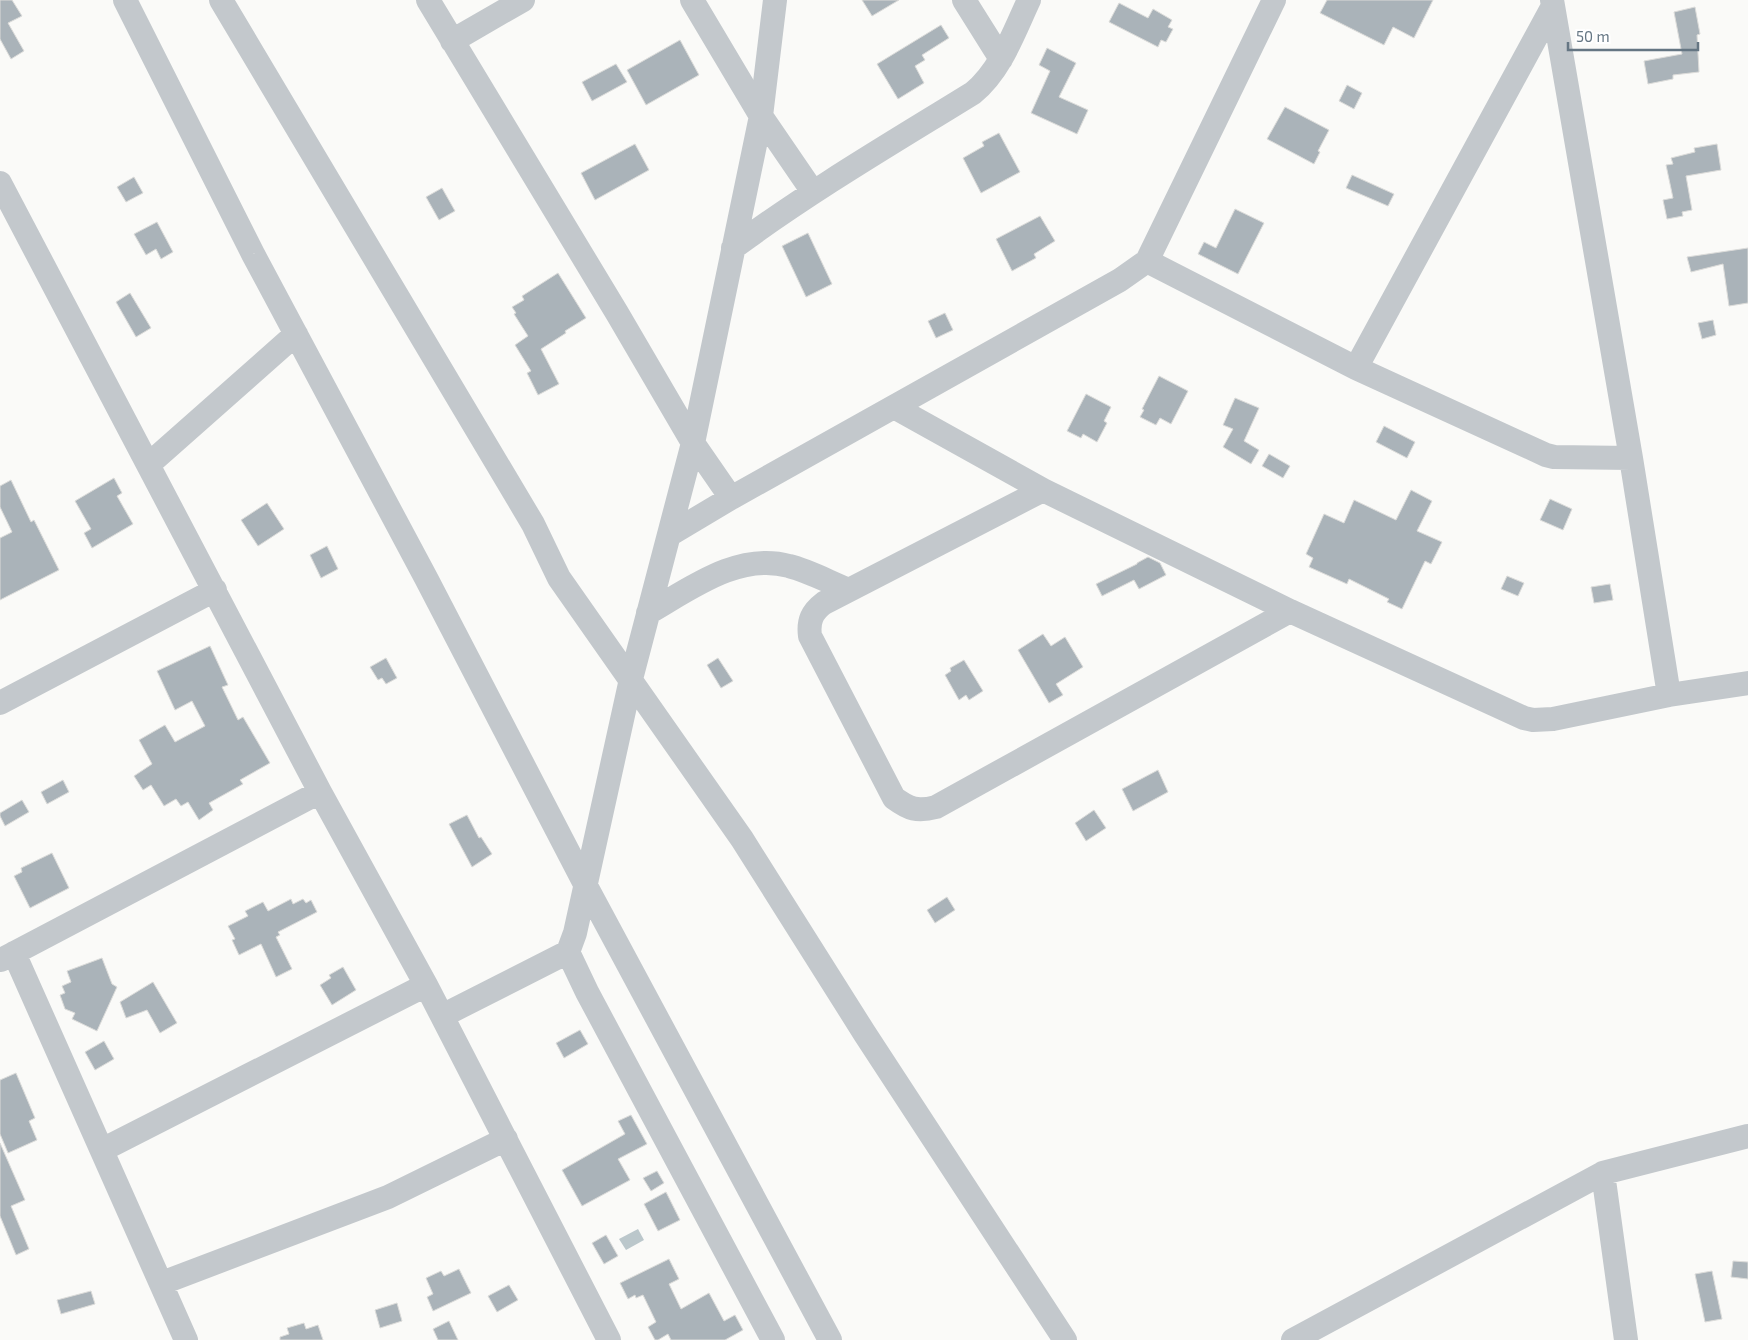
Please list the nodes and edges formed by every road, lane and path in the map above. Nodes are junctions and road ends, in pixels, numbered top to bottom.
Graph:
1 (125, 0) edge
2 (221, 0) edge
3 (428, 0) edge
4 (523, 0) edge
5 (692, 0) edge
6 (775, 0) edge
7 (964, 0) edge
8 (1029, 0) edge
9 (1274, 0) edge
10 (1552, 3) edge
11 (452, 41) junction
12 (1001, 60) junction
13 (762, 116) junction
14 (0, 183) edge
15 (814, 192) junction
16 (733, 248) junction
17 (1147, 261) junction
18 (296, 334) junction
19 (1356, 368) junction
20 (894, 407) junction
21 (693, 443) junction
22 (1631, 458) junction
23 (148, 465) junction
24 (1043, 490) junction
25 (730, 498) junction
26 (669, 535) junction
27 (215, 590) junction
28 (849, 590) junction
29 (1290, 611) junction
30 (648, 613) junction
31 (631, 680) junction
32 (1748, 683) edge
33 (3, 693) edge
34 (1668, 695) junction
35 (320, 792) junction
36 (586, 886) junction
37 (568, 952) junction
38 (7, 957) edge
39 (426, 985) junction
40 (442, 1016) junction
41 (1748, 1136) edge
42 (506, 1139) junction
43 (102, 1150) junction
44 (1603, 1173) junction
45 (162, 1283) junction
46 (186, 1340) edge
47 (609, 1340) edge
48 (773, 1340) edge
49 (830, 1340) edge
50 (1064, 1340) edge
51 (1293, 1340) edge
52 (1626, 1340) edge

1 - 18 street
2 - 31 street
3 - 11 street
4 - 11 street
5 - 13 street
6 - 13 street
7 - 12 street
8 - 12 street
9 - 17 street
10 - 19 street
10 - 22 street
11 - 21 street
12 - 15 street
13 - 15 street
13 - 16 street
14 - 23 street
15 - 16 street
16 - 21 street
17 - 19 street
17 - 20 street
18 - 23 street
18 - 36 street
19 - 22 street
20 - 24 street
20 - 25 street
21 - 25 street
21 - 26 street
22 - 34 street
23 - 27 street
24 - 28 street
24 - 29 street
25 - 26 street
26 - 30 street
27 - 33 street
27 - 35 street
28 - 29 street
28 - 30 street
29 - 34 street
30 - 31 street
31 - 36 street
31 - 50 street
32 - 34 street
35 - 38 street
35 - 39 street
36 - 37 street
36 - 49 street
37 - 40 street
37 - 48 street
38 - 43 street
39 - 40 street
39 - 43 street
40 - 42 street
41 - 44 street
42 - 45 street
42 - 47 street
43 - 45 street
44 - 51 street
44 - 52 street
45 - 46 street

